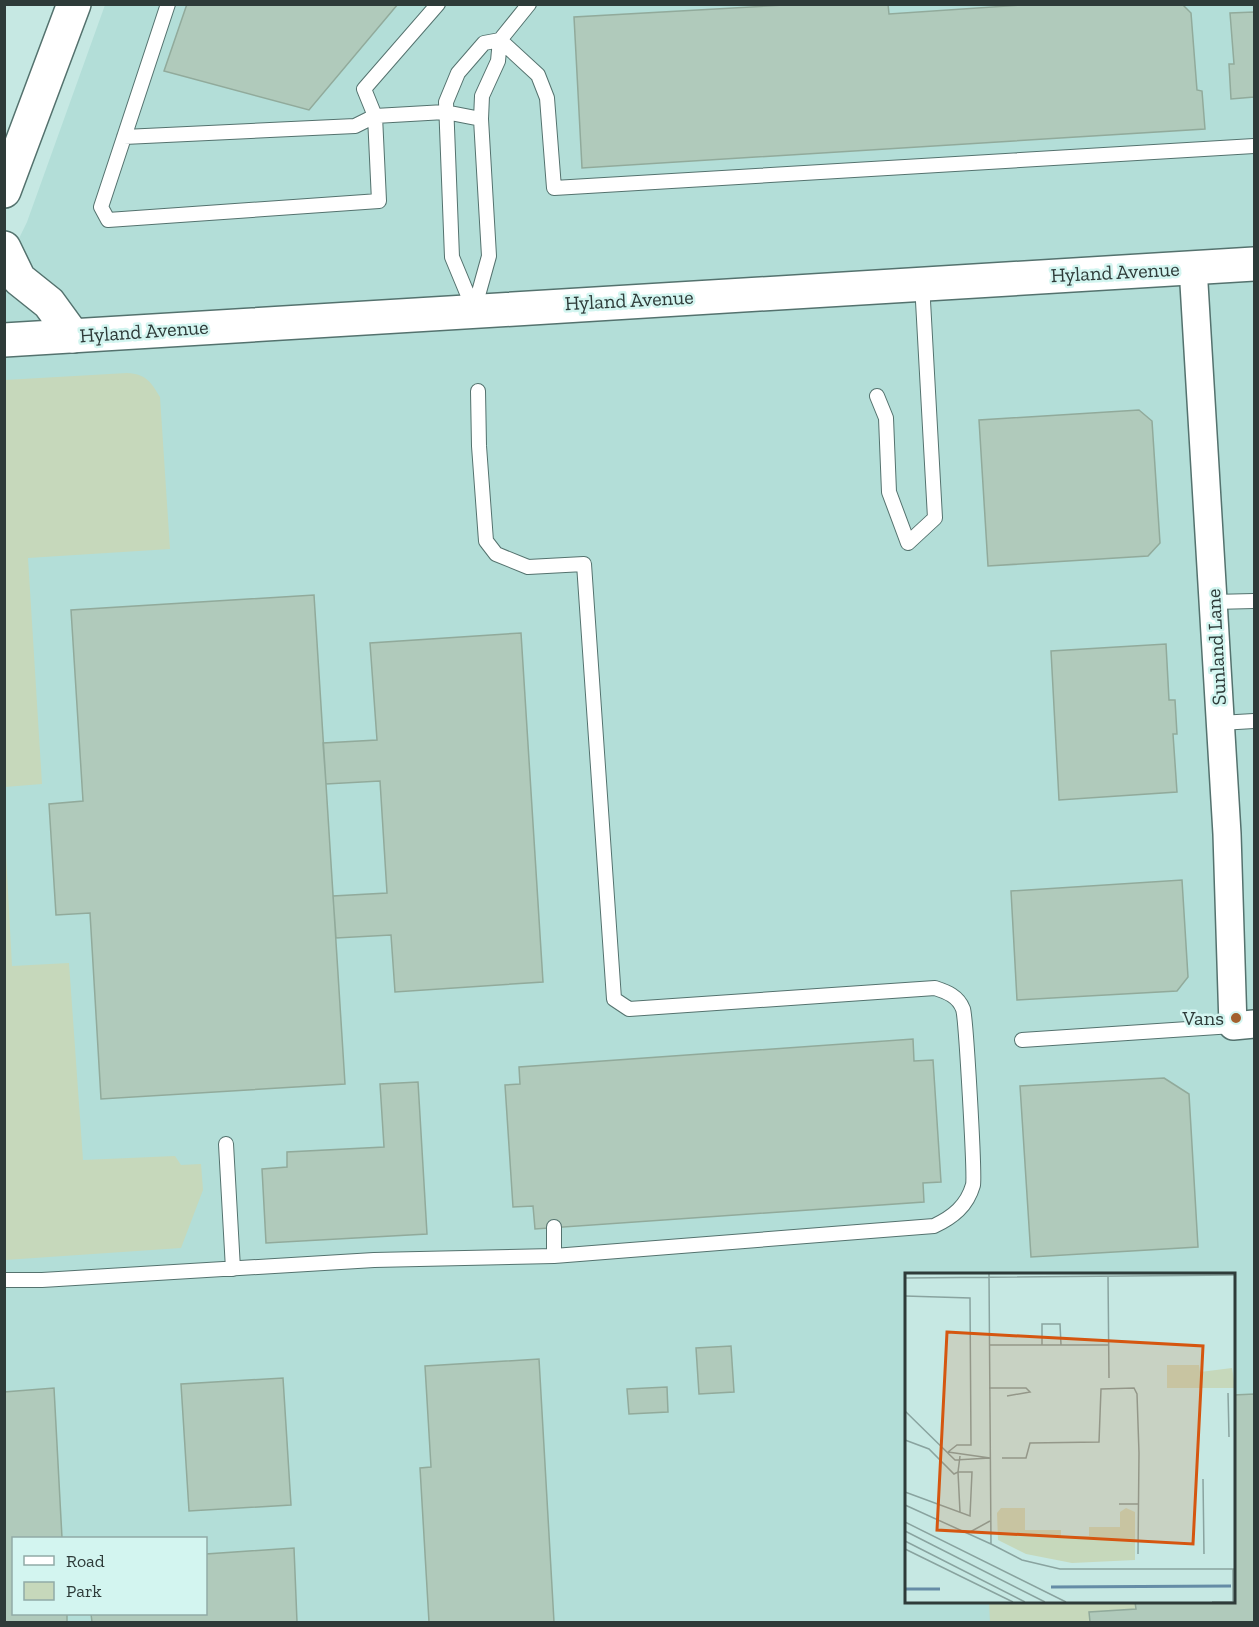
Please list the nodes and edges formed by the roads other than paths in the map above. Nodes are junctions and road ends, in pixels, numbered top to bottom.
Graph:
1 (74, 4) edge
2 (168, 4) edge
3 (438, 4) edge
4 (529, 4) edge
5 (500, 40) junction
6 (445, 112) junction
7 (375, 116) junction
8 (480, 119) junction
9 (124, 137) junction
10 (1254, 146) edge
11 (4, 191) edge
12 (4, 248) edge
13 (1254, 264) edge
14 (1193, 267) junction
15 (922, 283) junction
16 (474, 310) junction
17 (73, 336) junction
18 (4, 340) edge
19 (478, 391) dead end
20 (876, 396) dead end
21 (1254, 601) edge
22 (1213, 602) junction
23 (1254, 721) edge
24 (1220, 723) junction
25 (1244, 1025) edge
26 (1022, 1040) dead end
27 (226, 1144) dead end
28 (554, 1227) dead end
29 (554, 1256) junction
30 (232, 1269) junction
31 (4, 1280) edge

1 - 11 main road
2 - 9 lane
3 - 7 lane
4 - 5 lane
5 - 6 lane
5 - 8 lane
5 - 10 lane
6 - 7 lane
6 - 8 lane
6 - 16 lane
7 - 9 lane
7 - 9 lane
8 - 16 lane
12 - 17 main road
13 - 14 main road, Hyland Avenue
14 - 15 main road, Hyland Avenue
14 - 22 street, Sunland Lane
15 - 16 main road, Hyland Avenue
15 - 20 lane
16 - 17 main road, Hyland Avenue
17 - 18 main road, Hyland Avenue
19 - 29 lane
21 - 22 lane
22 - 24 street, Sunland Lane
23 - 24 lane
24 - 25 street, Sunland Lane
25 - 26 lane
27 - 30 lane
28 - 29 lane
29 - 30 lane
30 - 31 lane

